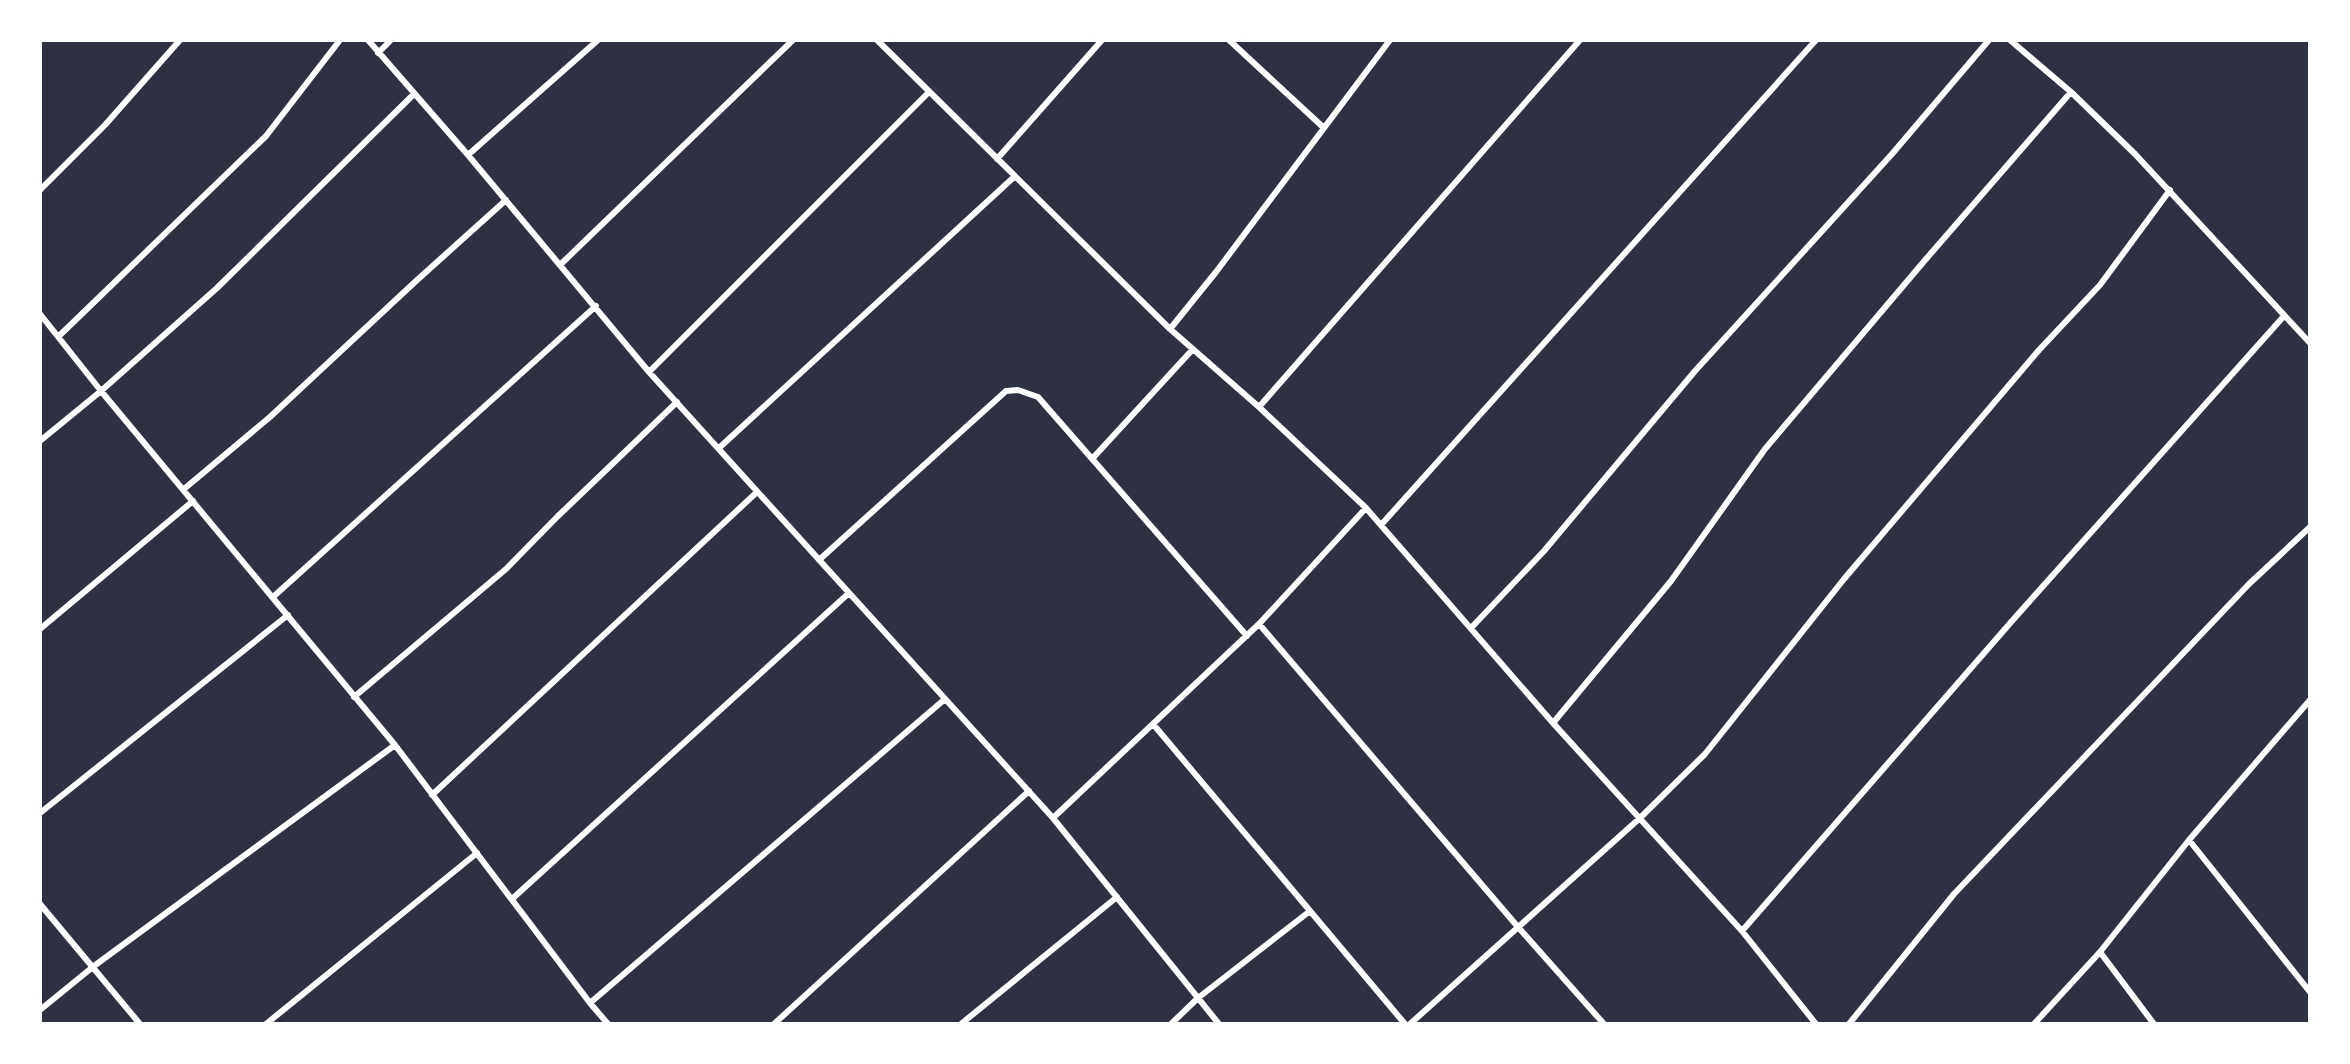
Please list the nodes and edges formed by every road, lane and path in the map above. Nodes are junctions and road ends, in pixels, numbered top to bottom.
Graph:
1 (180, 40) edge
2 (340, 40) edge
3 (368, 40) edge
4 (392, 40) edge
5 (598, 40) edge
6 (793, 40) edge
7 (877, 40) edge
8 (1102, 40) edge
9 (1229, 40) edge
10 (1390, 40) edge
11 (1580, 40) edge
12 (1816, 40) edge
13 (1989, 40) edge
14 (2010, 40) edge
15 (378, 53) junction
16 (929, 92) junction
17 (2071, 92) junction
18 (414, 94) junction
19 (1324, 128) junction
20 (468, 155) junction
21 (997, 159) junction
22 (1014, 177) junction
23 (40, 190) edge
24 (2170, 190) junction
25 (506, 200) junction
26 (560, 265) junction
27 (596, 306) junction
28 (40, 314) edge
29 (2284, 316) junction
30 (1170, 329) junction
31 (59, 336) junction
32 (2310, 343) edge
33 (1192, 349) junction
34 (649, 372) junction
35 (102, 391) junction
36 (677, 402) junction
37 (1259, 407) junction
38 (40, 441) edge
39 (718, 448) junction
40 (1092, 459) junction
41 (184, 489) junction
42 (757, 492) junction
43 (194, 501) junction
44 (1366, 508) junction
45 (1381, 525) junction
46 (2310, 527) edge
47 (819, 560) junction
48 (849, 593) junction
49 (273, 597) junction
50 (288, 615) junction
51 (1259, 624) junction
52 (1471, 628) junction
53 (40, 629) edge
54 (1247, 636) junction
55 (354, 697) junction
56 (945, 699) junction
57 (2310, 700) edge
58 (1553, 723) junction
59 (1153, 724) junction
60 (395, 745) junction
61 (1029, 791) junction
62 (432, 795) junction
63 (40, 813) edge
64 (1053, 818) junction
65 (1640, 818) junction
66 (2189, 840) junction
67 (477, 853) junction
68 (1117, 897) junction
69 (512, 899) junction
70 (40, 904) edge
71 (1310, 911) junction
72 (1518, 927) junction
73 (1742, 931) junction
74 (2100, 952) junction
75 (94, 966) junction
76 (2310, 992) edge
77 (1198, 998) junction
78 (590, 1003) junction
79 (40, 1010) edge
80 (140, 1023) edge
81 (266, 1023) edge
82 (608, 1023) edge
83 (774, 1023) edge
84 (961, 1023) edge
85 (1171, 1023) edge
86 (1219, 1023) edge
87 (1405, 1023) edge
88 (1410, 1023) edge
89 (1604, 1023) edge
90 (1816, 1023) edge
91 (1849, 1023) edge
92 (2034, 1023) edge
93 (2154, 1023) edge

1 - 23 street
2 - 31 street
3 - 15 street
4 - 15 street
5 - 20 street
6 - 26 street
7 - 16 street
8 - 21 street
9 - 19 street
10 - 19 street
11 - 37 street
12 - 45 street
13 - 52 street
14 - 17 street
15 - 18 street
16 - 21 street
16 - 34 street
17 - 24 street
17 - 58 street
18 - 20 street
18 - 35 street
19 - 30 street
20 - 25 street
21 - 22 street
22 - 30 street
22 - 39 street
24 - 29 street
24 - 65 street
25 - 26 street
25 - 41 street
26 - 27 street
27 - 34 street
27 - 49 street
28 - 31 street
29 - 32 street
29 - 73 street
30 - 33 street
31 - 35 street
33 - 37 street
33 - 40 street
34 - 36 street
35 - 38 street
35 - 41 street
36 - 39 street
36 - 55 street
37 - 44 street
39 - 42 street
40 - 47 street
40 - 54 street
41 - 43 street
42 - 47 street
42 - 62 street
43 - 49 street
43 - 53 street
44 - 45 street
44 - 51 street
45 - 52 street
46 - 91 street
47 - 48 street
48 - 56 street
48 - 69 street
49 - 50 street
50 - 55 street
50 - 63 street
51 - 54 street
51 - 72 street
52 - 58 street
54 - 59 street
55 - 60 street
56 - 61 street
56 - 78 street
57 - 66 street
58 - 65 street
59 - 64 street
59 - 71 street
60 - 62 street
60 - 75 street
61 - 64 street
61 - 83 street
62 - 67 street
64 - 68 street
65 - 72 street
65 - 73 street
66 - 74 street
66 - 76 street
67 - 69 street
67 - 81 street
68 - 77 street
68 - 84 street
69 - 78 street
70 - 75 street
71 - 77 street
71 - 87 street
72 - 88 street
72 - 89 street
73 - 90 street
74 - 92 street
74 - 93 street
75 - 79 street
75 - 80 street
77 - 85 street
77 - 86 street
78 - 82 street

